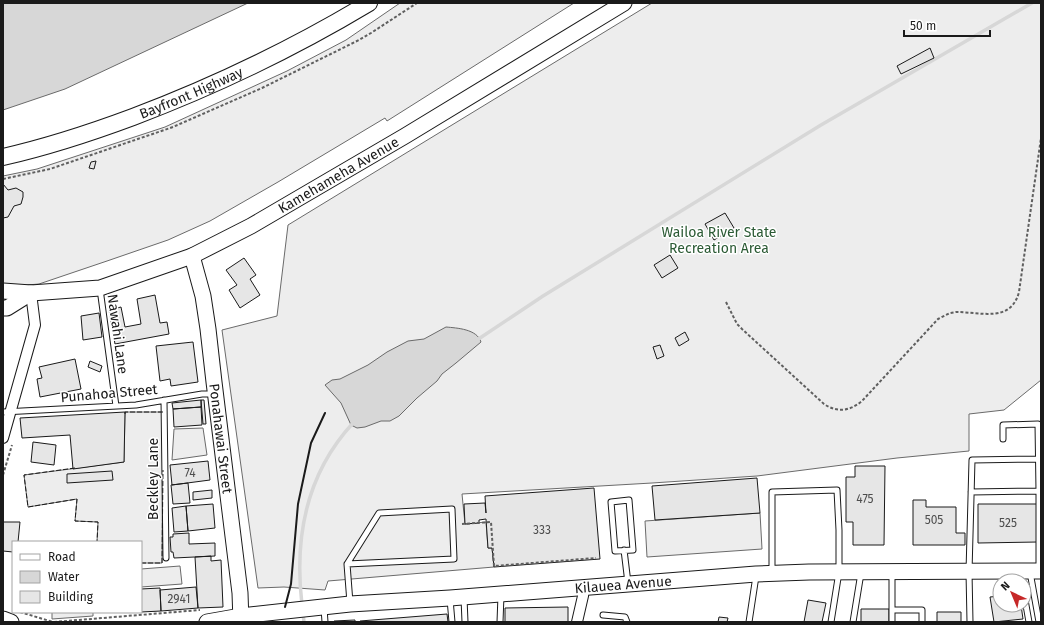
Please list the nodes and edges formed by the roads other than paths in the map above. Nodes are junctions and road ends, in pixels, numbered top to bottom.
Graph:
1 (369, 3) edge
2 (624, 3) edge
3 (3, 158) edge
4 (192, 256) junction
5 (100, 288) junction
6 (3, 291) edge
7 (31, 293) junction
8 (3, 308) edge
9 (216, 394) junction
10 (164, 400) junction
11 (116, 406) junction
12 (7, 412) edge
13 (8, 439) edge
14 (1003, 439) dead end
15 (1038, 459) junction
16 (1039, 491) junction
17 (971, 492) junction
18 (624, 550) junction
19 (166, 558) dead end
20 (347, 564) junction
21 (839, 572) junction
22 (861, 572) junction
23 (892, 572) junction
24 (969, 572) junction
25 (1030, 572) edge
26 (772, 573) junction
27 (756, 574) junction
28 (628, 584) junction
29 (584, 588) junction
30 (500, 594) junction
31 (457, 597) junction
32 (350, 604) junction
33 (892, 610) junction
34 (322, 612) edge
35 (603, 615) dead end
36 (205, 616) edge
37 (241, 619) edge
38 (3, 620) edge
39 (11, 622) edge
40 (452, 622) edge
41 (465, 622) edge
42 (500, 622) edge
43 (577, 622) edge
44 (628, 622) edge
45 (749, 622) edge
46 (831, 622) edge
47 (853, 622) edge
48 (892, 622) edge
49 (922, 622) edge
50 (970, 622) edge
51 (1039, 622) edge

1 - 3 main road, Bayfront Highway
2 - 4 street, Kamehameha Avenue
4 - 5 street, Kamehameha Avenue
4 - 9 street, Ponahawai Street
5 - 7 street, Kamehameha Avenue
5 - 11 lane, Nawahi Lane
6 - 7 street, Kamehameha Avenue
7 - 8 street, Kamehameha Avenue
7 - 12 street
9 - 10 lane, Punahoa Street
9 - 37 street, Ponahawai Street
10 - 11 lane, Punahoa Street
10 - 19 lane, Beckley Lane
11 - 12 lane, Punahoa Street
12 - 13 street
14 - 15 lane
15 - 16 lane
15 - 17 lane
16 - 17 lane
16 - 25 lane
17 - 24 lane
18 - 18 lane
18 - 28 lane
20 - 20 lane
20 - 32 lane
21 - 22 street, Kilauea Avenue
21 - 26 street, Kilauea Avenue
21 - 26 lane
21 - 46 lane
22 - 23 street, Kilauea Avenue
22 - 47 lane
23 - 24 street, Kilauea Avenue
23 - 33 lane
24 - 25 street, Kilauea Avenue
24 - 50 lane
25 - 51 lane
26 - 27 street, Kilauea Avenue
27 - 28 street, Kilauea Avenue
27 - 45 lane
28 - 29 street, Kilauea Avenue
29 - 30 street, Kilauea Avenue
29 - 43 street
30 - 31 street, Kilauea Avenue
30 - 42 lane
31 - 32 street, Kilauea Avenue
31 - 40 lane
31 - 41 lane
32 - 34 street, Kilauea Avenue
33 - 48 lane
33 - 49 lane
34 - 37 street, Kilauea Avenue
35 - 44 lane
36 - 37 street, Kilauea Avenue
38 - 39 street

